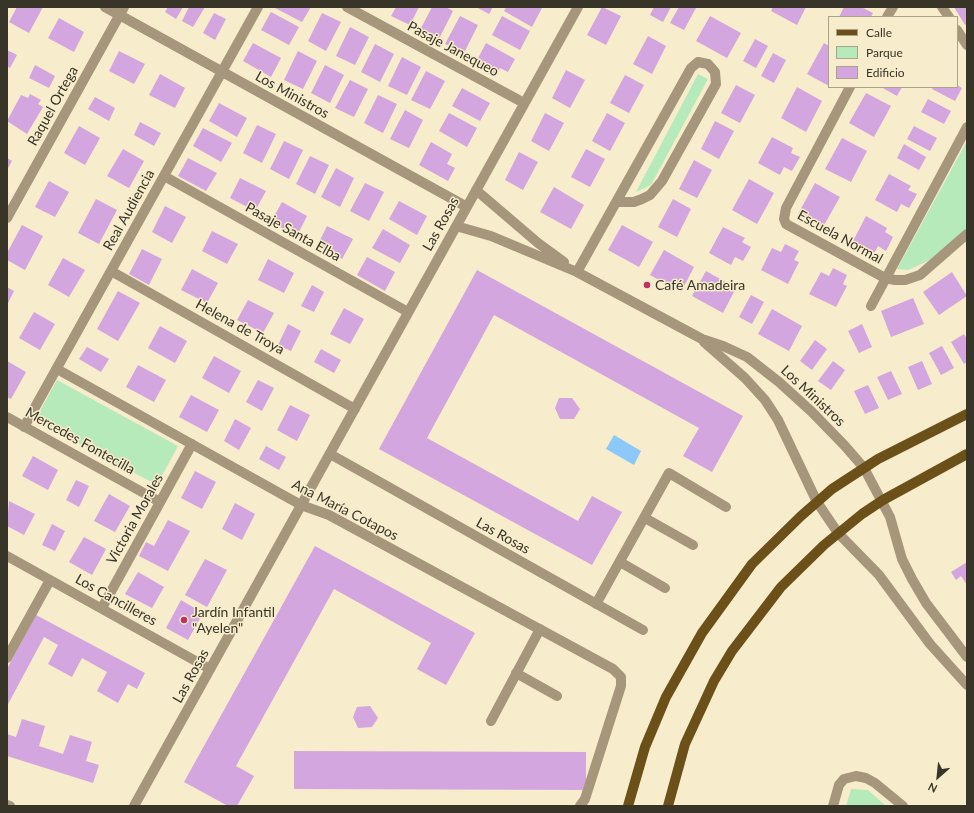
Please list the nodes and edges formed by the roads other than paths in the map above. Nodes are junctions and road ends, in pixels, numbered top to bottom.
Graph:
1 (105, 7) edge
2 (258, 7) edge
3 (346, 7) edge
4 (576, 7) edge
5 (893, 7) edge
6 (942, 7) edge
7 (122, 11) edge
8 (888, 16) edge
9 (947, 16) edge
10 (958, 32) edge
11 (967, 46) edge
12 (222, 72) junction
13 (849, 88) edge
14 (524, 103) junction
15 (967, 127) edge
16 (164, 176) junction
17 (476, 190) junction
18 (616, 202) junction
19 (466, 207) junction
20 (7, 218) edge
21 (456, 226) junction
22 (967, 234) edge
23 (111, 271) junction
24 (577, 272) junction
25 (885, 278) junction
26 (871, 306) dead end
27 (408, 312) junction
28 (702, 339) junction
29 (57, 368) junction
30 (355, 409) junction
31 (967, 414) edge
32 (7, 417) edge
33 (24, 427) junction
34 (192, 444) junction
35 (330, 454) junction
36 (967, 454) edge
37 (864, 468) junction
38 (883, 500) junction
39 (160, 502) junction
40 (818, 502) junction
41 (302, 505) junction
42 (726, 507) dead end
43 (645, 518) junction
44 (838, 533) junction
45 (693, 545) dead end
46 (7, 556) edge
47 (620, 562) junction
48 (50, 580) junction
49 (665, 588) dead end
50 (596, 604) junction
51 (102, 608) junction
52 (540, 629) junction
53 (642, 630) dead end
54 (7, 658) edge
55 (967, 658) edge
56 (210, 668) junction
57 (516, 673) junction
58 (967, 685) edge
59 (557, 696) dead end
60 (491, 721) dead end
61 (7, 805) edge
62 (10, 806) edge
63 (134, 806) edge
64 (580, 806) edge
65 (628, 806) edge
66 (668, 806) edge
67 (833, 806) edge
68 (903, 806) edge

1 - 7 street, Los Ministros
2 - 12 street, Real Audiencia
3 - 14 street, Pasaje Janequeo
4 - 14 street, Las Rosas
5 - 8 street
6 - 9 street
7 - 12 street, Los Ministros
7 - 20 street, Raquel Ortega
10 - 11 street
12 - 16 street, Real Audiencia
12 - 19 street, Los Ministros
13 - 25 street, Escuela Normal
14 - 17 street, Las Rosas
15 - 25 street
16 - 23 street, Real Audiencia
16 - 27 street, Pasaje Santa Elba
17 - 19 street, Las Rosas
17 - 24 street, Los Ministros
18 - 18 street
18 - 24 street
19 - 21 street, Las Rosas
21 - 24 street, Los Ministros
21 - 27 street, Las Rosas
22 - 25 street, Escuela Normal
23 - 29 street, Real Audiencia
23 - 30 street, Helena de Troya
24 - 28 street, Los Ministros
25 - 26 street
27 - 30 street, Las Rosas
28 - 37 street, Los Ministros
28 - 40 street, Los Ministros
29 - 33 street, Real Audiencia
29 - 34 street, Ana María Cotapos
30 - 35 street, Las Rosas
31 - 37 main road
32 - 33 street, Mercedes Fontecilla
33 - 39 street, Mercedes Fontecilla
34 - 39 street, Victoria Morales
34 - 41 street, Ana María Cotapos
35 - 41 street, Las Rosas
35 - 50 street, Las Rosas
36 - 38 main road
37 - 38 street, Los Ministros
37 - 40 main road
38 - 44 main road
38 - 55 street, Los Ministros
39 - 51 street, Victoria Morales
40 - 44 street, Los Ministros
40 - 65 main road
41 - 52 street, Ana María Cotapos
41 - 56 street, Las Rosas
42 - 43 street
43 - 45 street
43 - 47 street
44 - 58 street, Los Ministros
44 - 66 main road
46 - 48 street, Los Cancilleres
47 - 49 street
47 - 50 street
48 - 51 street, Los Cancilleres
48 - 54 street
50 - 53 street, Las Rosas
51 - 56 street, Los Cancilleres
52 - 57 street
52 - 64 street, Ana María Cotapos
56 - 63 street, Las Rosas
57 - 59 street
57 - 60 street
61 - 62 street
67 - 68 street

